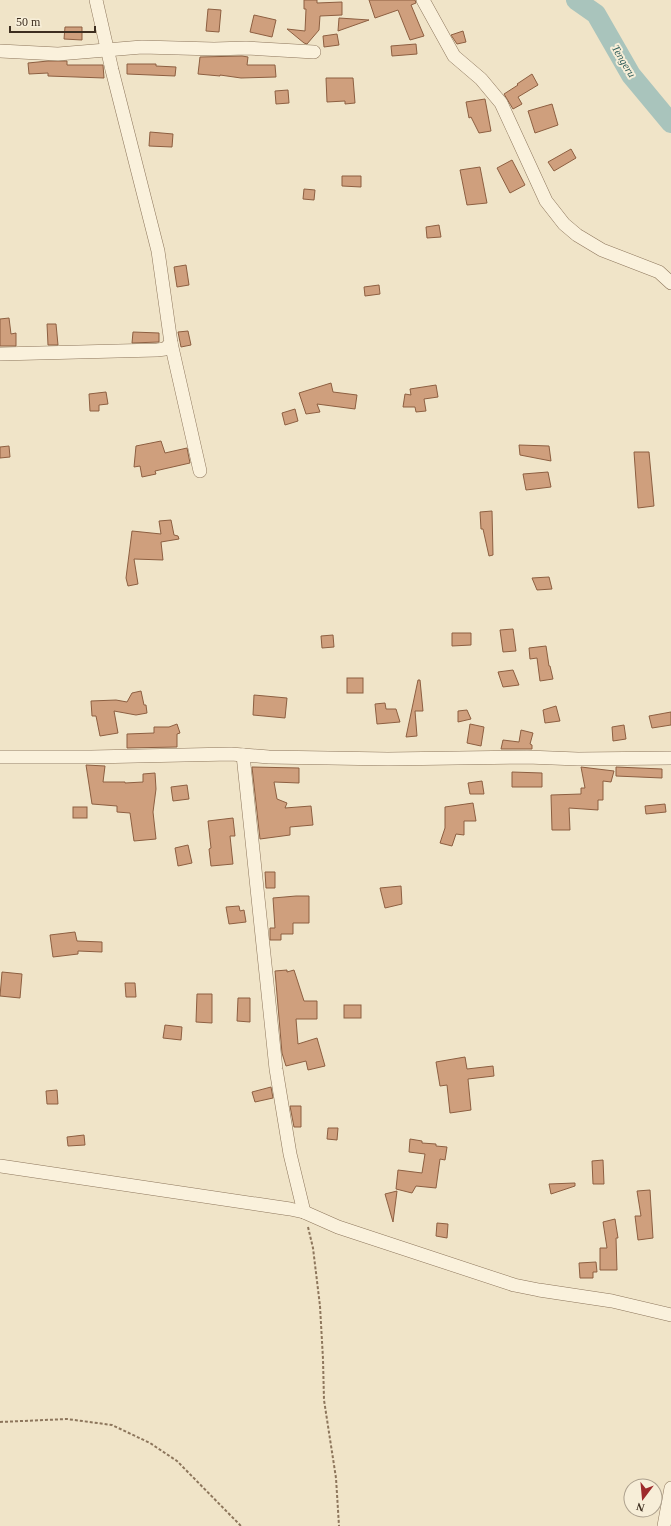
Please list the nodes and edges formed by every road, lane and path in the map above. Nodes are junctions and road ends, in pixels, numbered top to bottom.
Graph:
1 (96, 0) edge
2 (423, 0) edge
3 (107, 49) junction
4 (0, 51) edge
5 (314, 52) dead end
6 (671, 283) edge
7 (171, 343) junction
8 (0, 354) edge
9 (200, 471) dead end
10 (243, 755) junction
11 (0, 756) edge
12 (671, 758) edge
13 (0, 1166) edge
14 (304, 1212) junction
15 (671, 1315) edge
16 (0, 1422) edge
17 (671, 1488) edge
18 (241, 1526) edge
19 (340, 1526) edge
20 (664, 1526) edge

1 - 3 street
2 - 6 street
3 - 4 street
3 - 5 street
3 - 7 street
7 - 8 street
7 - 9 street
10 - 11 street
10 - 12 street
10 - 14 street
13 - 14 street
14 - 15 street
14 - 19 path
16 - 18 path
17 - 20 street

